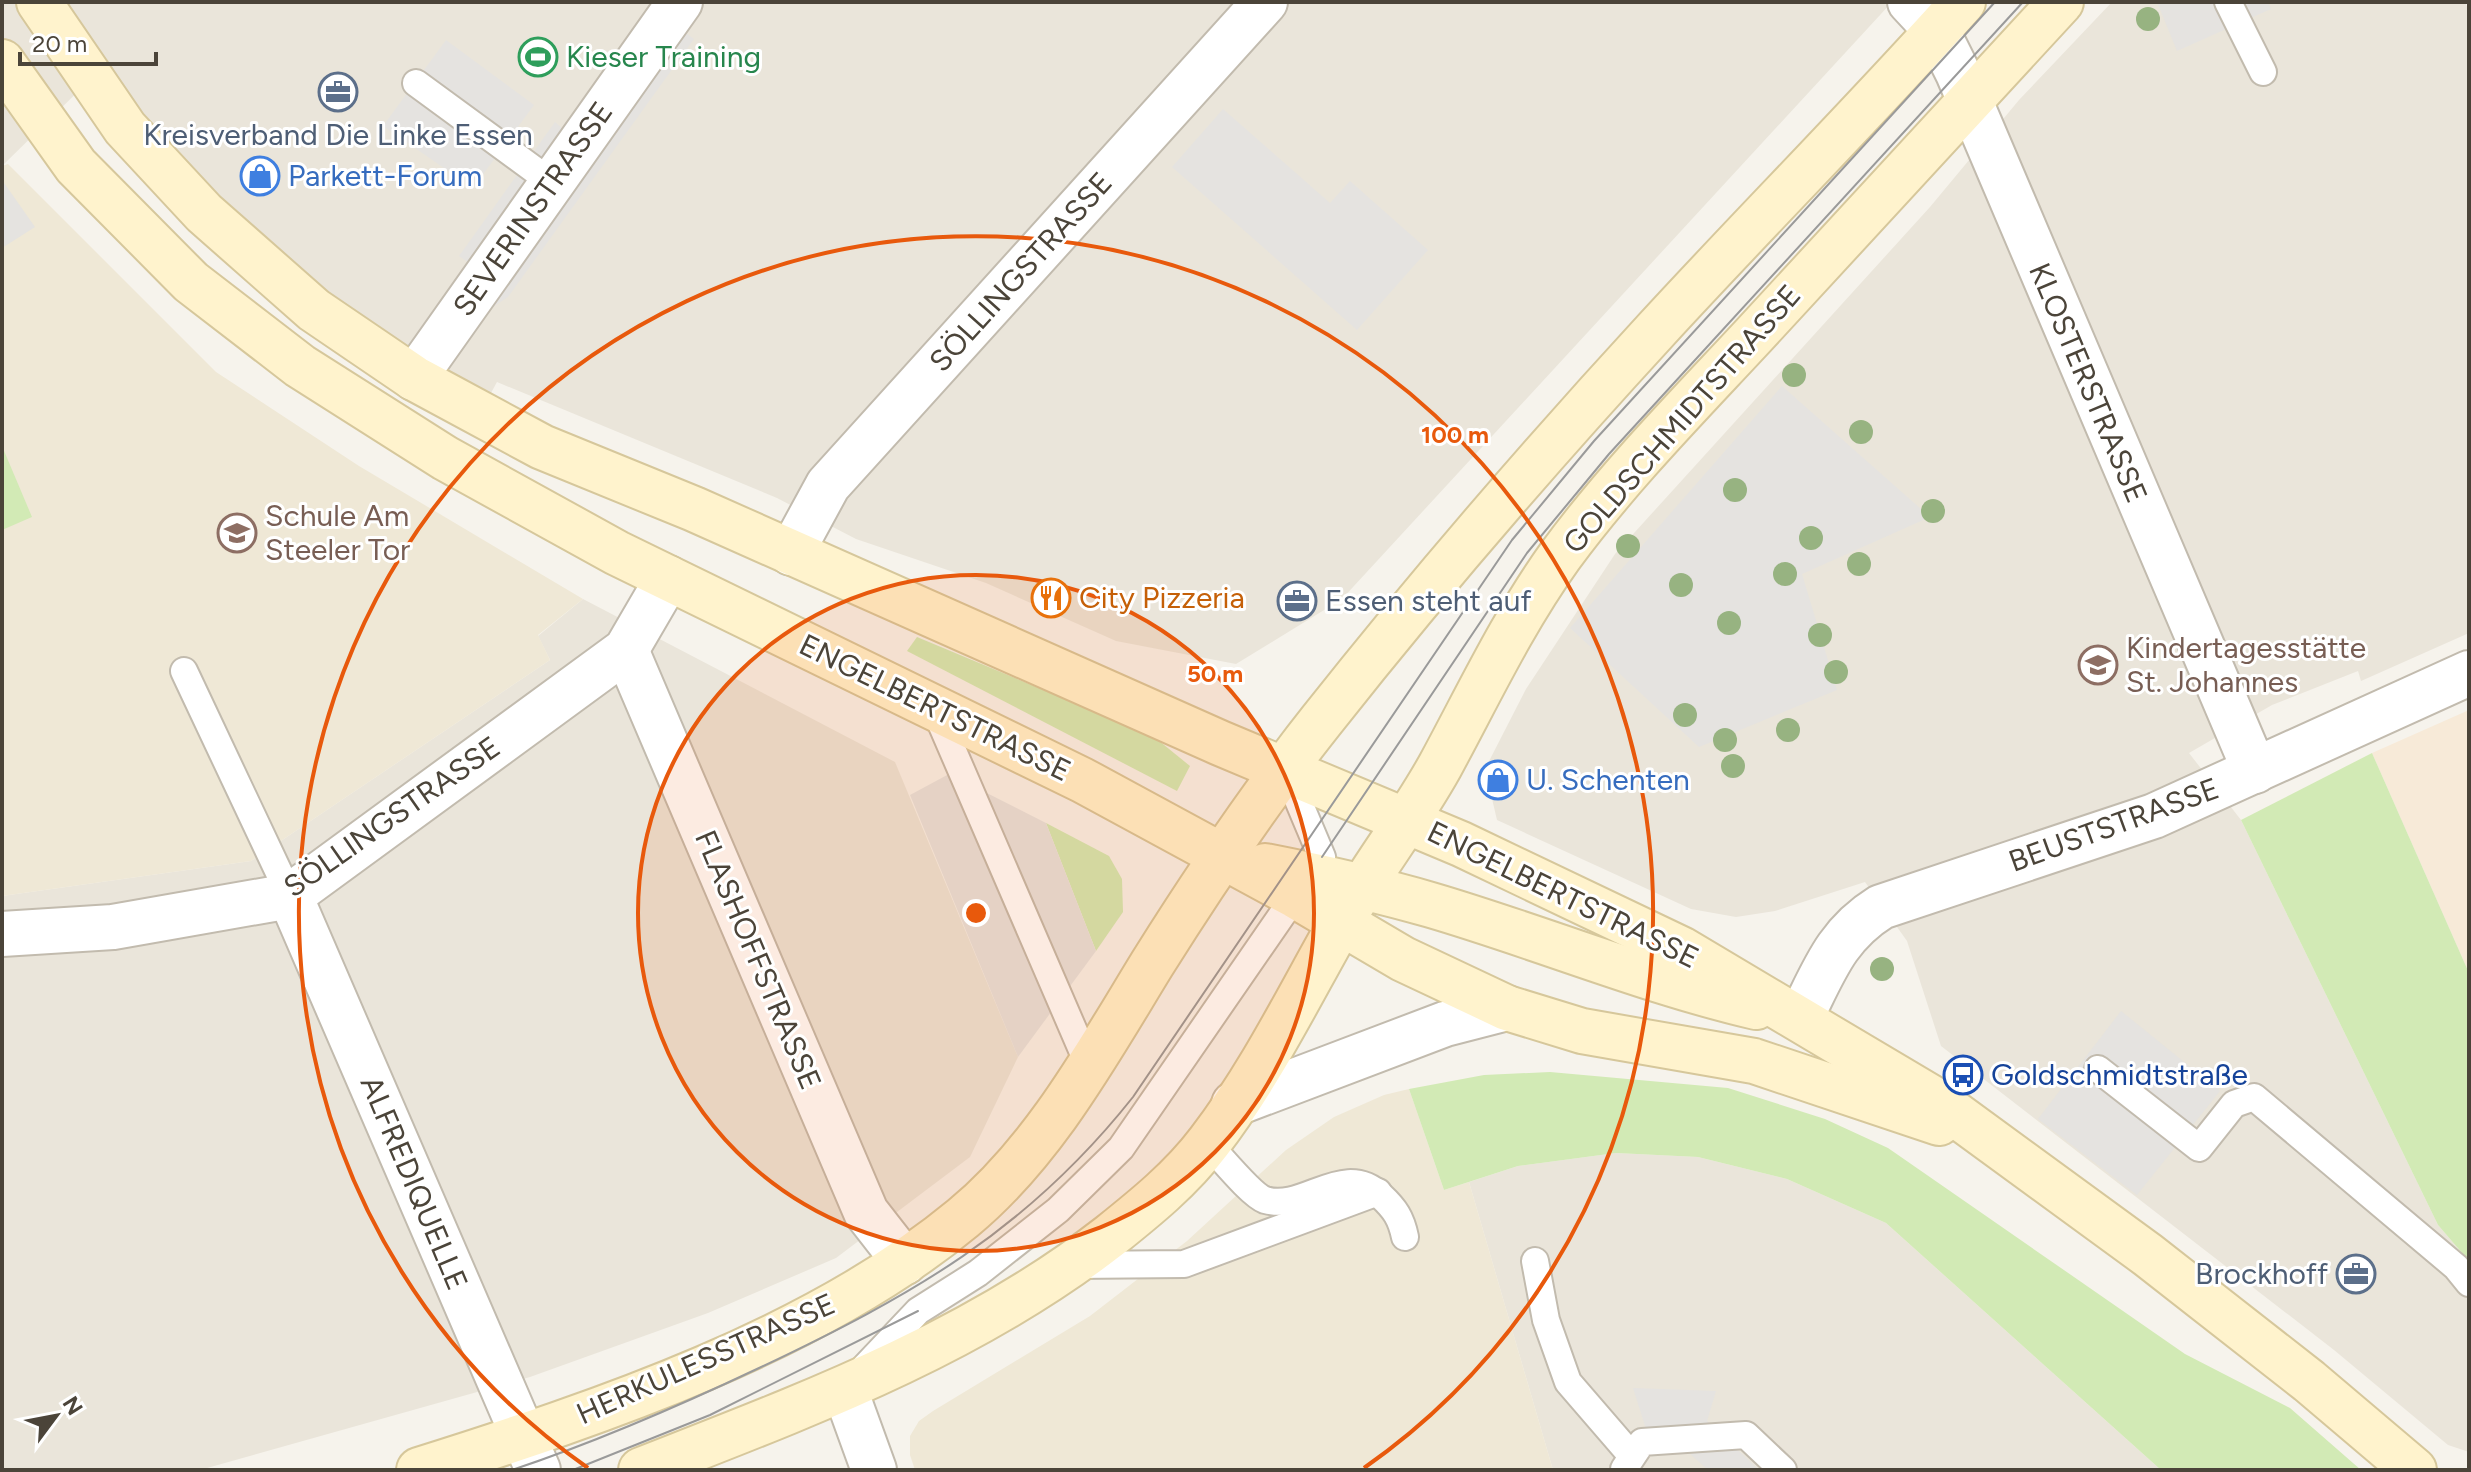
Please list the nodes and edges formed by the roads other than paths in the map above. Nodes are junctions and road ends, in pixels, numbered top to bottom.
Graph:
1 (680, 2) edge
2 (1265, 2) edge
3 (2061, 2) edge
4 (2228, 2) edge
5 (35, 3) edge
6 (1937, 12) edge
7 (2, 62) edge
8 (2263, 72) dead end
9 (416, 83) dead end
10 (1968, 103) junction
11 (551, 182) junction
12 (414, 378) junction
13 (791, 553) junction
14 (668, 578) junction
15 (626, 650) junction
16 (184, 671) dead end
17 (2469, 673) edge
18 (932, 704) junction
19 (1285, 769) junction
20 (2255, 771) junction
21 (1405, 820) junction
22 (1223, 857) junction
23 (1304, 885) junction
24 (290, 896) junction
25 (1352, 904) junction
26 (2, 934) edge
27 (1507, 1008) junction
28 (1801, 1017) junction
29 (1089, 1066) junction
30 (2098, 1069) dead end
31 (1234, 1104) junction
32 (1992, 1141) junction
33 (1208, 1144) junction
34 (1378, 1192) junction
35 (1405, 1237) dead end
36 (1535, 1261) dead end
37 (905, 1262) junction
38 (1072, 1265) junction
39 (2469, 1283) edge
40 (845, 1390) junction
41 (531, 1454) edge
42 (1627, 1462) edge
43 (419, 1470) edge
44 (641, 1470) edge
45 (874, 1470) edge
46 (1783, 1470) edge
47 (2414, 1470) edge

1 - 11 street, SEVERINSTRASSE
2 - 13 street, SÖLLINGSTRASSE
3 - 10 street, GOLDSCHMIDTSTRASSE
4 - 8 lane
5 - 12 street, ENGELBERTSTRASSE
6 - 10 street, KLOSTERSTRASSE
6 - 19 street
7 - 14 street, ENGELBERTSTRASSE
9 - 11 lane
10 - 20 street, KLOSTERSTRASSE
10 - 21 street, GOLDSCHMIDTSTRASSE
11 - 12 street, SEVERINSTRASSE
12 - 13 street, ENGELBERTSTRASSE
13 - 19 street, ENGELBERTSTRASSE
14 - 15 street, SÖLLINGSTRASSE
14 - 18 street, ENGELBERTSTRASSE
15 - 24 street, SÖLLINGSTRASSE
15 - 37 street, FLASHOFFSTRASSE
16 - 24 lane
17 - 20 street, BEUSTSTRASSE
18 - 22 street, ENGELBERTSTRASSE
18 - 29 lane
19 - 21 street, ENGELBERTSTRASSE
19 - 22 street
19 - 23 lane
20 - 28 street, BEUSTSTRASSE
21 - 25 street, GOLDSCHMIDTSTRASSE
21 - 28 street, ENGELBERTSTRASSE
22 - 23 street, ENGELBERTSTRASSE
22 - 29 street, HERKULESSTRASSE
23 - 25 street, ENGELBERTSTRASSE
23 - 40 lane
24 - 26 street, SÖLLINGSTRASSE
24 - 41 street, ALFREDIQUELLE
25 - 27 street, ENGELBERTSTRASSE
25 - 28 street
25 - 31 street
27 - 31 street
27 - 32 street, ENGELBERTSTRASSE
28 - 32 street, ENGELBERTSTRASSE
29 - 37 street, HERKULESSTRASSE
30 - 39 lane
31 - 33 street
32 - 47 street, ENGELBERTSTRASSE
33 - 34 lane
33 - 38 street
34 - 35 lane
34 - 38 lane
36 - 42 lane
37 - 41 street, HERKULESSTRASSE
38 - 40 street
40 - 44 street
40 - 45 street
41 - 43 street, HERKULESSTRASSE
42 - 46 lane

